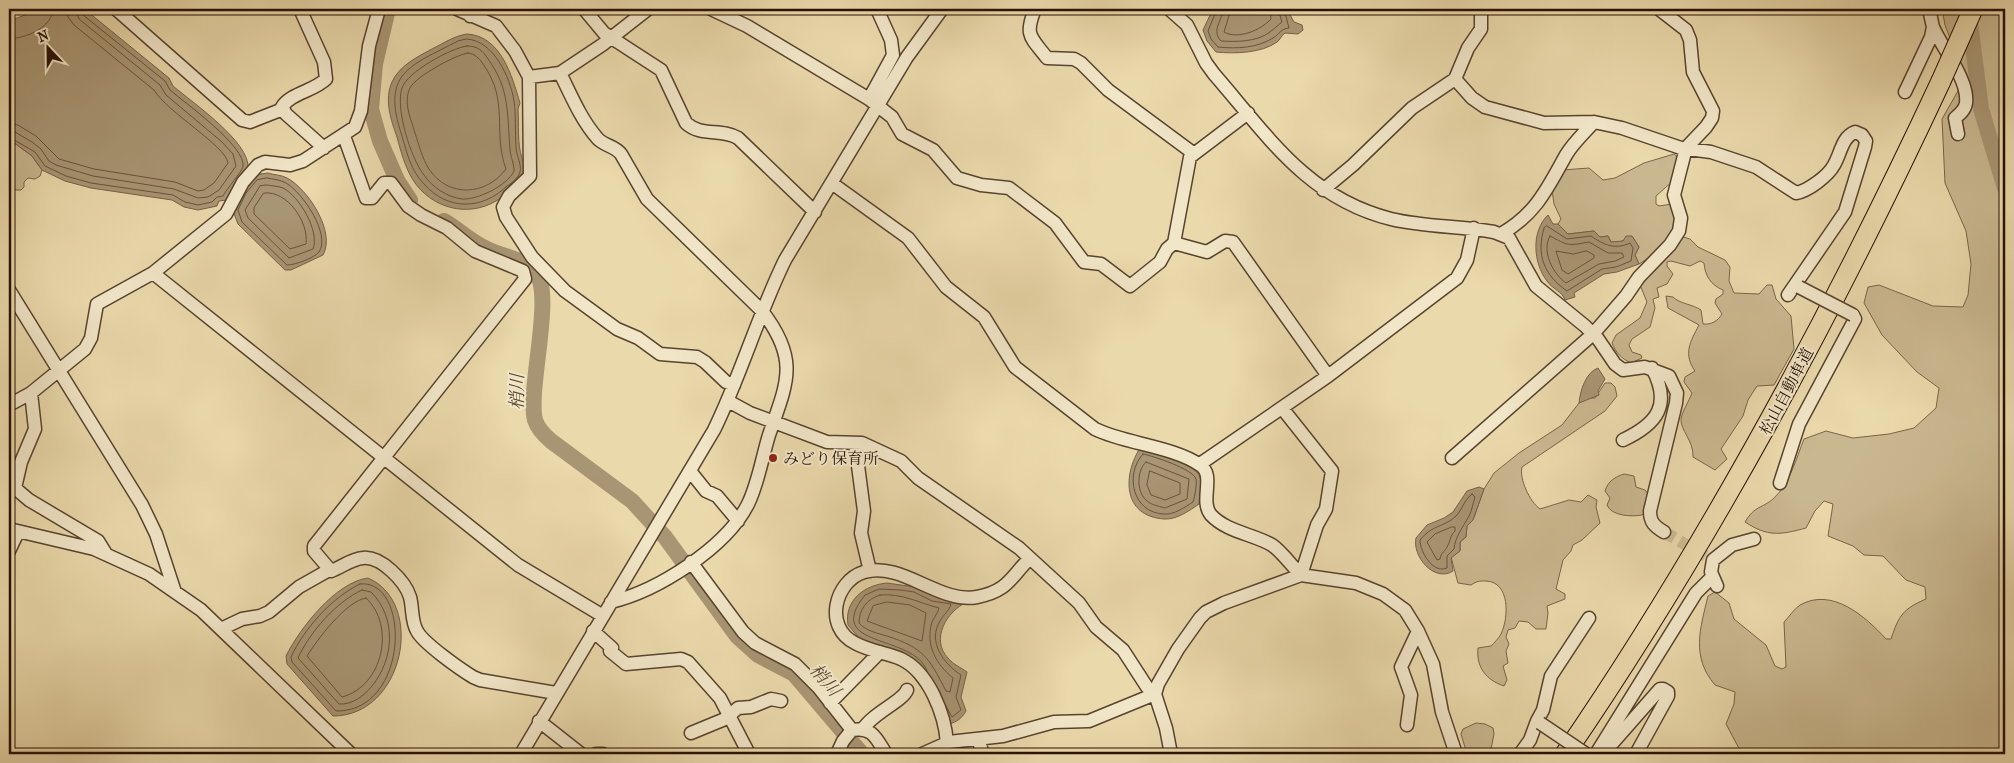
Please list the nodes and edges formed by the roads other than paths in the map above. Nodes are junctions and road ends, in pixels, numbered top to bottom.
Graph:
1 (116, 9) edge
2 (300, 9) edge
3 (379, 9) edge
4 (457, 9) edge
5 (483, 9) edge
6 (584, 9) edge
7 (648, 9) edge
8 (711, 9) edge
9 (877, 9) edge
10 (942, 9) edge
11 (1035, 9) edge
12 (1169, 9) edge
13 (1481, 9) edge
14 (1659, 9) edge
15 (1929, 9) edge
16 (1973, 9) edge
17 (470, 16) junction
18 (1933, 27) junction
19 (612, 38) junction
20 (560, 73) junction
21 (529, 77) junction
22 (1455, 79) junction
23 (1905, 92) dead end
24 (873, 102) junction
25 (283, 109) junction
26 (1248, 113) junction
27 (1594, 122) junction
28 (1958, 134) dead end
29 (344, 136) junction
30 (324, 148) junction
31 (1686, 148) junction
32 (1193, 153) junction
33 (833, 184) junction
34 (1323, 190) junction
35 (815, 212) junction
36 (1474, 228) junction
37 (1501, 234) junction
38 (1174, 243) junction
39 (152, 272) junction
40 (9, 290) edge
41 (762, 312) junction
42 (1593, 334) junction
43 (1652, 368) junction
44 (59, 372) junction
45 (1328, 376) junction
46 (734, 385) junction
47 (31, 393) junction
48 (728, 401) junction
49 (9, 405) edge
50 (1282, 408) junction
51 (775, 423) junction
52 (1623, 440) dead end
53 (854, 443) junction
54 (1452, 458) dead end
55 (384, 459) junction
56 (1200, 464) junction
57 (690, 471) junction
58 (1780, 483) dead end
59 (12, 485) edge
60 (738, 521) junction
61 (14, 530) edge
62 (1664, 532) tunnel mouth
63 (1754, 539) dead end
64 (9, 552) edge
65 (106, 554) junction
66 (1030, 558) junction
67 (687, 565) junction
68 (329, 570) junction
69 (870, 571) junction
70 (1301, 576) junction
71 (846, 586) junction
72 (174, 592) junction
73 (611, 602) junction
74 (826, 608) dead end
75 (603, 616) junction
76 (1589, 618) dead end
77 (221, 629) junction
78 (593, 631) junction
79 (1418, 631) junction
80 (880, 652) junction
81 (907, 690) dead end
82 (556, 693) junction
83 (1156, 694) junction
84 (781, 701) dead end
85 (830, 703) junction
86 (728, 714) junction
87 (539, 721) junction
88 (1538, 722) junction
89 (1407, 725) dead end
90 (857, 730) junction
91 (692, 732) dead end
92 (978, 739) junction
93 (947, 743) junction
94 (351, 754) edge
95 (521, 754) edge
96 (581, 754) edge
97 (596, 754) edge
98 (603, 754) edge
99 (749, 754) edge
100 (837, 754) edge
101 (886, 754) edge
102 (922, 754) edge
103 (983, 754) edge
104 (1171, 754) edge
105 (1456, 754) edge
106 (1520, 754) edge
107 (1565, 754) edge
108 (1586, 754) edge
109 (1596, 754) edge
110 (1602, 754) edge
111 (1636, 754) edge

1 - 25 street
2 - 25 street
3 - 29 street
4 - 17 street
5 - 17 street
6 - 19 street
7 - 19 street
8 - 24 street
9 - 24 street
10 - 24 street
11 - 32 street
12 - 26 street
13 - 22 street
14 - 31 street
15 - 18 street
16 - 107 highway, 松山自動車道, bridge
17 - 21 street
18 - 23 street
18 - 28 street
19 - 20 street
19 - 35 street
20 - 21 street
20 - 41 street
21 - 46 street
22 - 27 street
22 - 34 street
24 - 33 street
24 - 38 street
25 - 30 street
26 - 32 street
26 - 34 street
27 - 31 street
27 - 37 street
29 - 30 street
29 - 55 street
30 - 39 street
31 - 42 street
31 - 58 street, bridge
32 - 38 street
33 - 35 street
33 - 56 street
34 - 36 street
35 - 41 street
36 - 37 street
36 - 45 street
37 - 42 street
38 - 45 street
39 - 44 street
39 - 55 street
40 - 44 street
41 - 46 street
41 - 51 street
42 - 43 street
42 - 54 street
43 - 52 street
43 - 62 street
44 - 47 street
44 - 72 street
45 - 50 street
46 - 48 street
47 - 49 street
47 - 59 street
48 - 51 street
48 - 57 street
50 - 56 street
50 - 70 street
51 - 53 street
51 - 60 street
53 - 66 street
53 - 69 street
55 - 68 street
55 - 75 street
56 - 70 street
57 - 60 street
57 - 73 street
59 - 65 street
60 - 67 street
61 - 64 street
61 - 65 street
63 - 109 street
65 - 72 street
66 - 69 street
66 - 83 street
67 - 73 street
67 - 85 street
68 - 77 street
68 - 82 street
69 - 71 street
70 - 79 street
70 - 83 street
71 - 74 street
71 - 80 street
72 - 77 street
73 - 75 street
75 - 78 street
76 - 88 street
77 - 94 street
78 - 82 street
78 - 86 street
79 - 89 street
79 - 105 street
80 - 85 street
80 - 93 street
81 - 90 street
82 - 87 street
83 - 92 street
83 - 104 street
84 - 86 street
85 - 90 street
86 - 91 street
86 - 99 street
87 - 95 street
87 - 96 street
88 - 106 street
88 - 108 street, bridge
90 - 100 street
90 - 101 street
92 - 93 street
92 - 103 street
93 - 102 street
97 - 98 street
110 - 111 street

